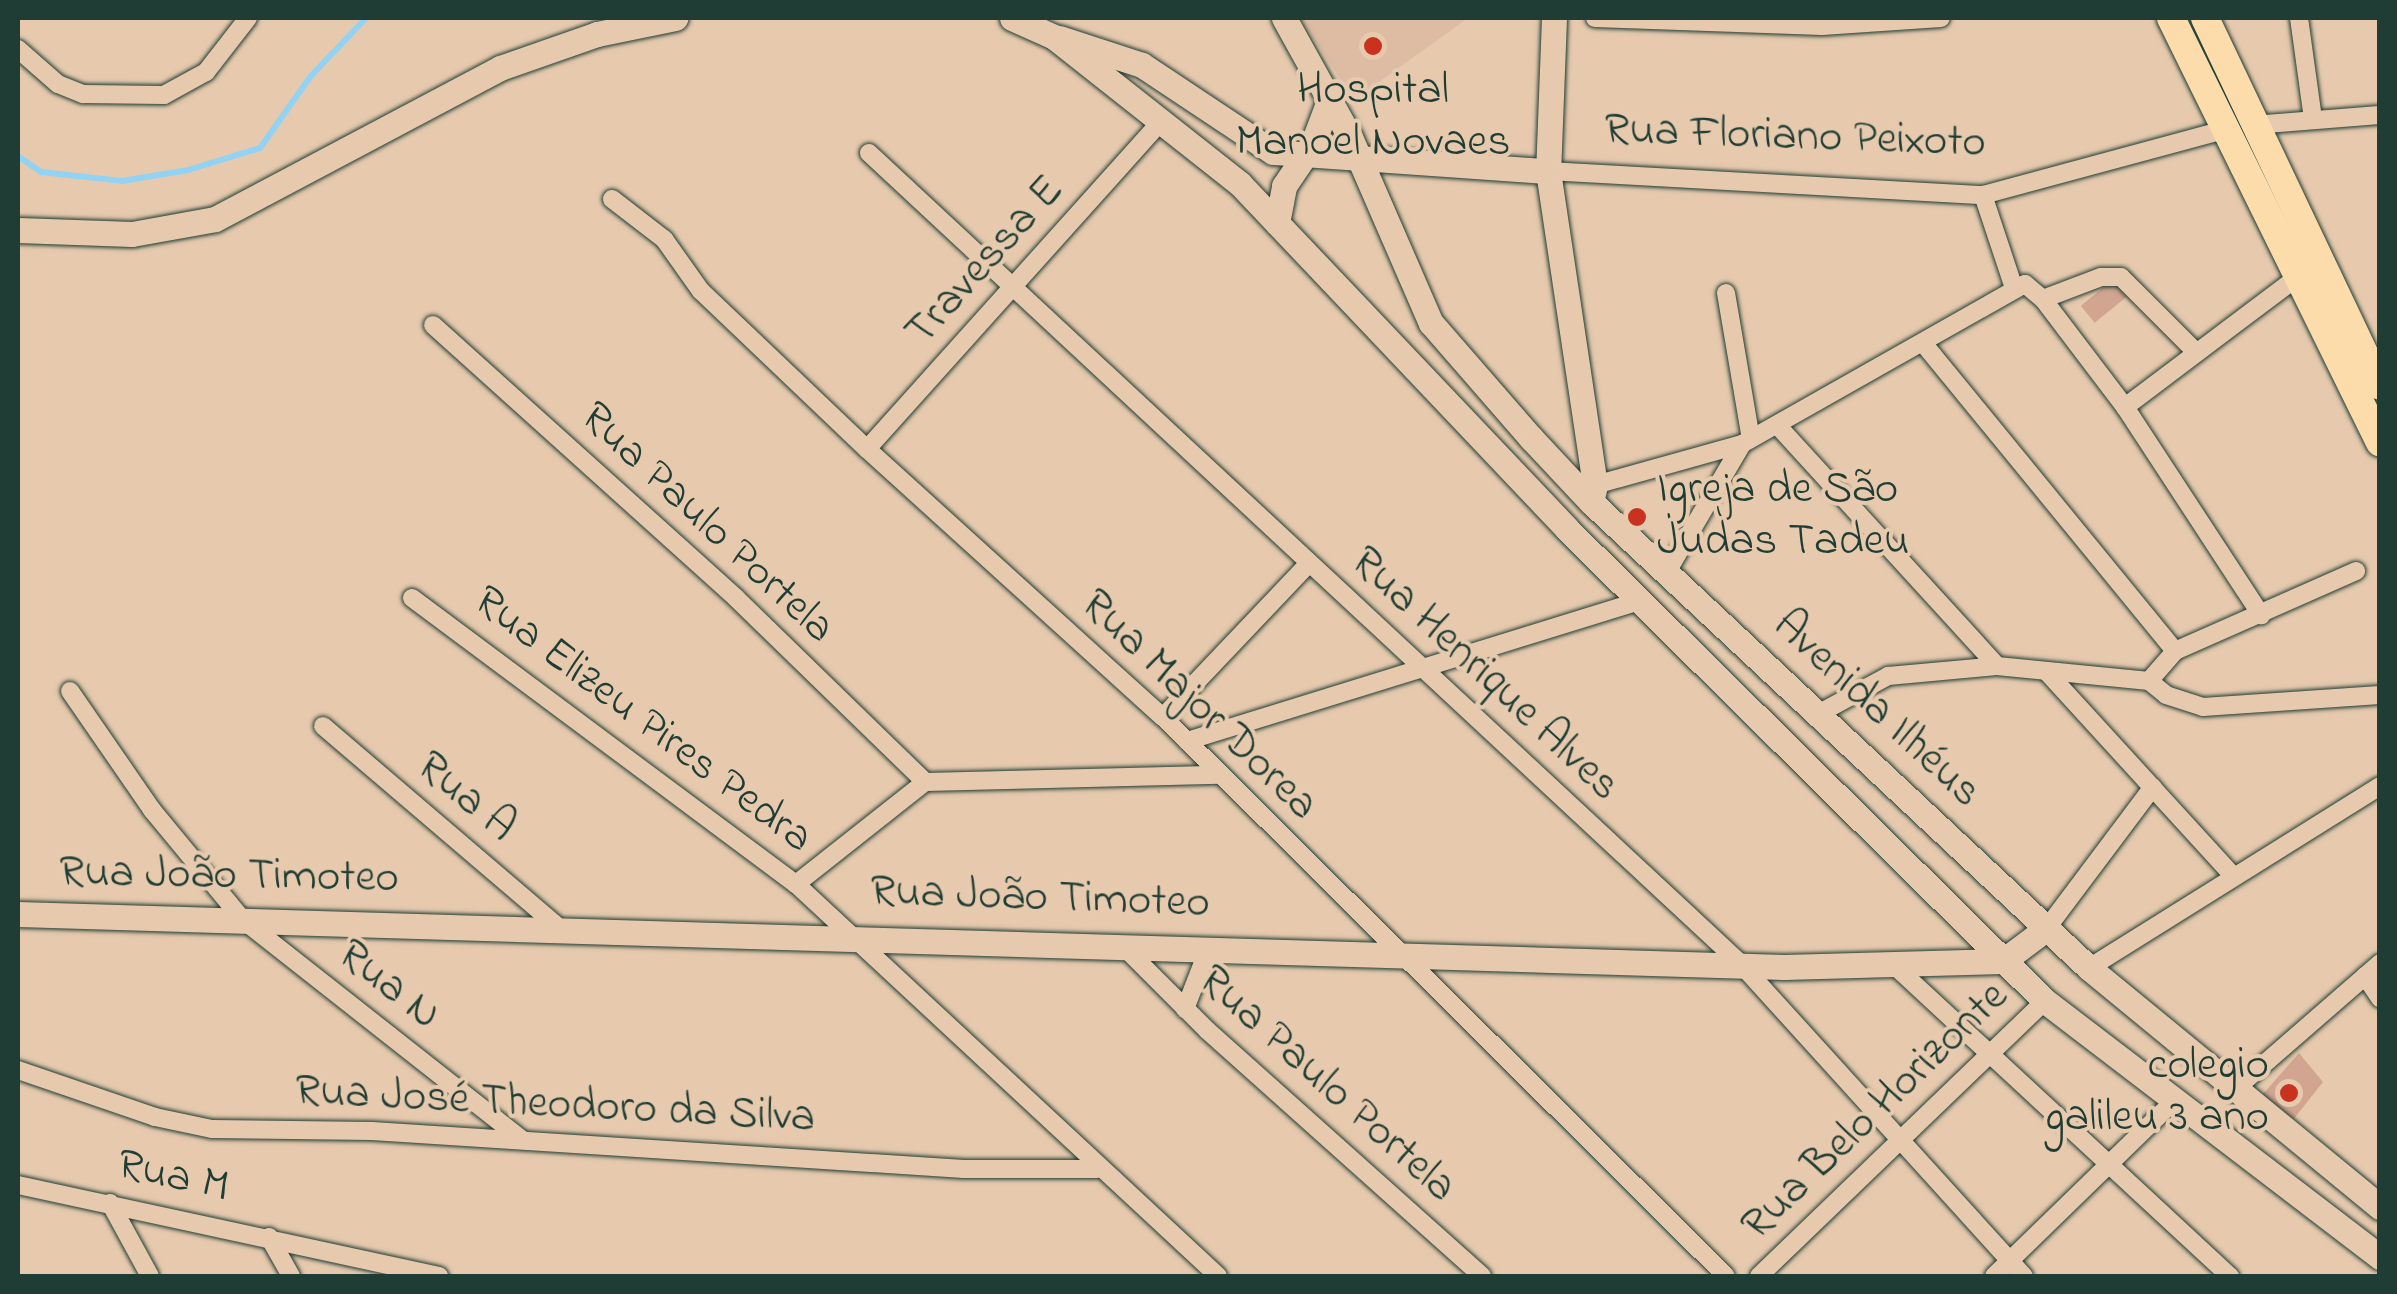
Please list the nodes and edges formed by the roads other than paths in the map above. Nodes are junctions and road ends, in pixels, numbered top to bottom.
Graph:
1 (248, 18) edge
2 (674, 18) edge
3 (1012, 18) edge
4 (1284, 18) edge
5 (1554, 18) edge
6 (1594, 18) edge
7 (1941, 18) edge
8 (2171, 18) edge
9 (2205, 18) edge
10 (2299, 18) edge
11 (1054, 36) junction
12 (18, 49) edge
13 (1330, 98) junction
14 (2380, 116) edge
15 (2313, 119) junction
16 (1159, 124) junction
17 (2253, 126) junction
18 (2224, 130) junction
19 (869, 152) dead end
20 (1304, 153) junction
21 (1357, 155) junction
22 (1548, 171) junction
23 (1983, 195) junction
24 (612, 199) dead end
25 (1277, 223) junction
26 (18, 230) edge
27 (2296, 278) junction
28 (2014, 288) junction
29 (1014, 289) junction
30 (1726, 294) dead end
31 (2043, 298) junction
32 (432, 325) dead end
33 (1923, 344) junction
34 (2194, 350) junction
35 (2380, 386) edge
36 (2125, 408) junction
37 (1778, 426) junction
38 (1747, 442) junction
39 (2380, 442) edge
40 (867, 449) junction
41 (1593, 494) junction
42 (1308, 564) junction
43 (2356, 571) dead end
44 (1667, 572) junction
45 (412, 598) dead end
46 (1640, 601) junction
47 (2260, 615) junction
48 (2176, 651) junction
49 (1420, 666) junction
50 (1996, 666) junction
51 (2046, 671) junction
52 (2149, 681) junction
53 (70, 691) dead end
54 (2380, 695) edge
55 (1818, 714) junction
56 (1164, 718) junction
57 (323, 726) dead end
58 (1187, 741) junction
59 (1220, 776) junction
60 (925, 782) junction
61 (2380, 786) edge
62 (2153, 787) junction
63 (2233, 876) junction
64 (796, 884) junction
65 (18, 914) edge
66 (243, 920) junction
67 (558, 927) junction
68 (2047, 928) junction
69 (850, 934) junction
70 (1123, 946) junction
71 (1209, 947) junction
72 (1400, 956) junction
73 (2003, 961) junction
74 (1740, 962) junction
75 (1897, 968) junction
76 (2090, 968) junction
77 (2372, 970) edge
78 (2380, 998) edge
79 (2045, 1001) junction
80 (1184, 1009) junction
81 (1990, 1053) junction
82 (18, 1070) edge
83 (2233, 1091) junction
84 (2172, 1102) junction
85 (524, 1140) junction
86 (1897, 1142) junction
87 (2110, 1164) junction
88 (1097, 1169) junction
89 (18, 1185) edge
90 (110, 1203) junction
91 (2380, 1207) edge
92 (269, 1237) junction
93 (2380, 1257) edge
94 (2010, 1261) junction
95 (150, 1276) edge
96 (291, 1276) edge
97 (439, 1276) edge
98 (1218, 1276) edge
99 (1482, 1276) edge
100 (1726, 1276) edge
101 (1759, 1276) edge
102 (1994, 1276) edge
103 (2024, 1276) edge
104 (2230, 1276) edge

1 - 12 street
2 - 26 main road
3 - 11 main road, Avenida Ilhéus
4 - 13 main road
5 - 22 main road
6 - 7 street
8 - 18 main road
9 - 17 main road
10 - 15 street
11 - 16 main road, Avenida Ilhéus
11 - 20 main road, Avenida Ilhéus
13 - 20 main road
13 - 21 main road
14 - 15 street
15 - 17 street
16 - 25 main road, Avenida Ilhéus
16 - 29 street, Travessa E
17 - 35 main road
18 - 23 street, Rua Floriano Peixoto
18 - 27 main road
19 - 29 street, Rua Henrique Alves
20 - 21 main road, Avenida Ilhéus
20 - 25 main road
21 - 22 main road, Rua Floriano Peixoto
21 - 41 main road, Avenida Ilhéus
22 - 23 street, Rua Floriano Peixoto
22 - 41 main road
23 - 28 street
24 - 40 street, Rua Major Dorea
25 - 46 main road, Avenida Ilhéus
27 - 34 street
27 - 39 main road
28 - 31 street
28 - 33 street
29 - 40 street, Travessa E
29 - 42 street, Rua Henrique Alves
30 - 38 street
31 - 34 street
31 - 36 street
32 - 60 street, Rua Paulo Portela
33 - 37 street
33 - 48 street
34 - 36 street
36 - 47 street
37 - 38 street
37 - 50 street
38 - 41 street
38 - 44 street
40 - 56 street, Rua Major Dorea
41 - 44 main road, Avenida Ilhéus
42 - 49 street, Rua Henrique Alves
42 - 56 street
43 - 47 street
44 - 55 main road, Avenida Ilhéus
45 - 64 street, Rua Elizeu Pires Pedra
46 - 49 street
46 - 73 main road, Avenida Ilhéus
47 - 48 street
48 - 52 street
49 - 58 street
49 - 74 street, Rua Henrique Alves
50 - 51 street
50 - 55 street
51 - 52 street
51 - 62 street
52 - 54 street
53 - 66 street, Rua N
55 - 68 main road, Avenida Ilhéus
56 - 58 street, Rua Major Dorea
57 - 67 street, Rua A
58 - 59 street, Rua Major Dorea
59 - 60 street
59 - 72 street, Rua Major Dorea
60 - 64 street
61 - 63 street
62 - 63 street
62 - 68 street
63 - 76 street
64 - 69 street, Rua Elizeu Pires Pedra
65 - 66 main road, Rua João Timoteo
66 - 67 main road, Rua João Timoteo
66 - 85 street, Rua N
67 - 69 main road, Rua João Timoteo
68 - 73 main road
68 - 76 main road, Avenida Ilhéus
69 - 70 main road, Rua João Timoteo
69 - 88 street, Rua Elizeu Pires Pedra
70 - 71 main road, Rua João Timoteo
70 - 80 street, Rua Paulo Portela
71 - 72 main road, Rua João Timoteo
71 - 80 street
72 - 74 main road, Rua João Timoteo
72 - 100 street, Rua Major Dorea
73 - 75 main road, Rua João Timoteo
73 - 79 main road, Avenida Ilhéus
74 - 75 main road, Rua João Timoteo
74 - 86 street, Rua Henrique Alves
75 - 81 street
76 - 83 main road, Avenida Ilhéus
77 - 78 street
77 - 83 street
79 - 81 street, Rua Belo Horizonte
79 - 84 main road, Avenida Ilhéus
80 - 99 street, Rua Paulo Portela
81 - 86 street, Rua Belo Horizonte
81 - 87 street
82 - 85 street, Rua José Theodoro da Silva
83 - 91 main road, Avenida Ilhéus
84 - 87 street
84 - 93 main road, Avenida Ilhéus
85 - 88 street, Rua José Theodoro da Silva
86 - 94 street, Rua Henrique Alves
86 - 101 street, Rua Belo Horizonte
87 - 94 street
87 - 104 street
88 - 98 street, Rua Elizeu Pires Pedra
89 - 90 street, Rua M
90 - 92 street, Rua M
90 - 95 street
92 - 96 street, Rua M
92 - 97 street
94 - 102 street
94 - 103 street, Rua Henrique Alves

